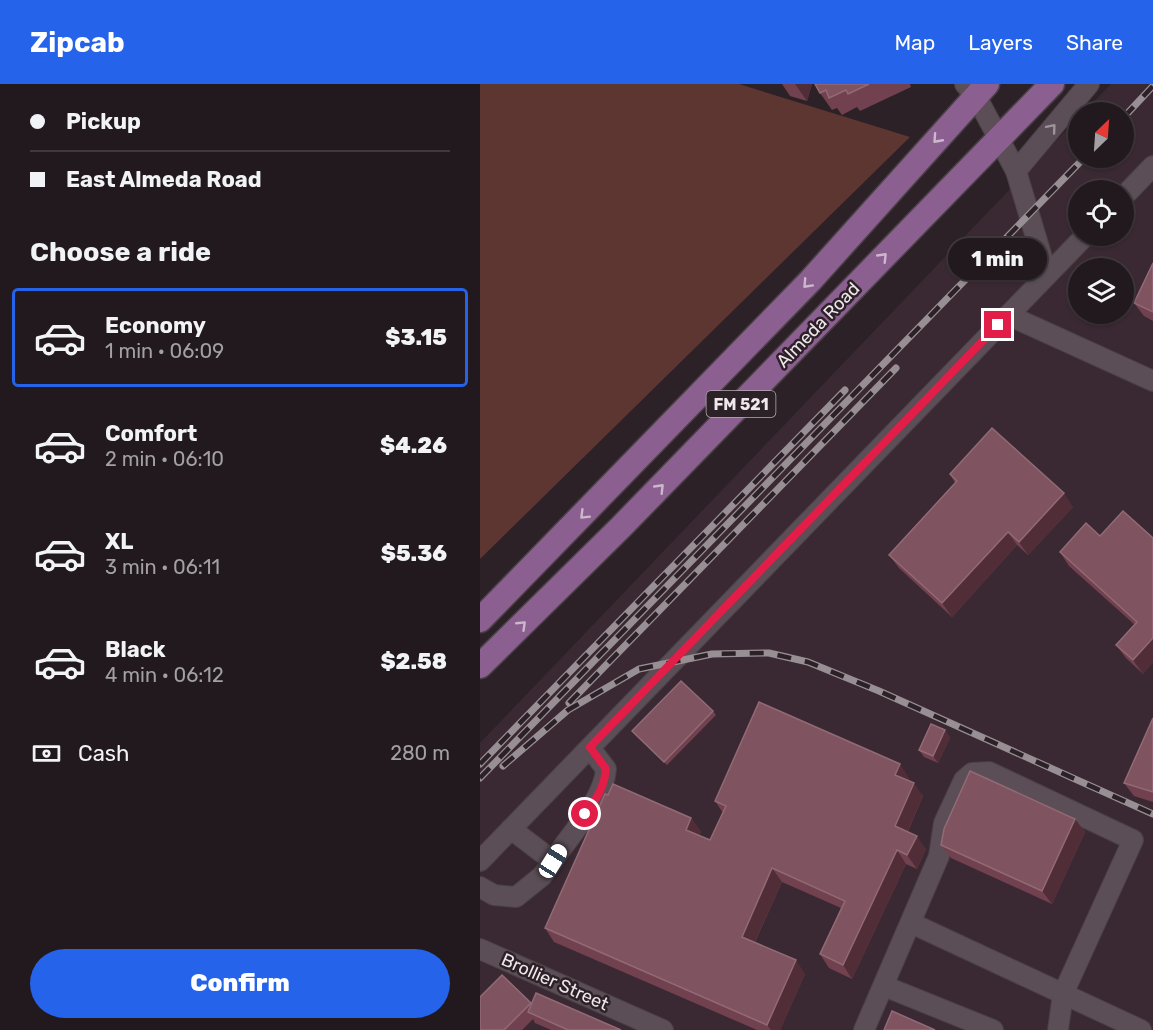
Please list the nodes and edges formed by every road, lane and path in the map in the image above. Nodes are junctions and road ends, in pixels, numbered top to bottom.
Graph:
1 (1052, 84) edge
2 (1089, 84) edge
3 (976, 88) edge
4 (998, 137) junction
5 (1153, 166) edge
6 (1016, 171) junction
7 (1134, 186) edge
8 (1075, 246) edge
9 (1047, 274) junction
10 (1008, 315) junction
11 (1153, 381) edge
12 (480, 620) edge
13 (480, 666) edge
14 (590, 747) junction
15 (511, 829) junction
16 (480, 861) edge
17 (553, 861) junction
18 (480, 887) edge
19 (911, 923) junction
20 (480, 949) edge
21 (884, 986) junction
22 (1064, 994) junction
23 (663, 1030) edge
24 (864, 1030) edge
25 (993, 1030) edge
26 (1058, 1030) edge
27 (1141, 1030) edge

1 - 4 main road, Almeda Road / FM 521
6 -> 2 street
3 - 4 street
3 -> 12 main road, Almeda Road / FM 521
4 - 6 street
13 -> 4 main road, Almeda Road / FM 521
5 - 7 street
6 - 9 street
8 - 9 street
9 - 10 street
10 - 11 street
10 - 14 street
14 - 15 street
14 - 17 street
15 - 16 street
15 - 17 street
17 - 18 street
19 - 21 street
19 - 22 street
19 - 22 street
20 - 23 street, Brollier Street
21 - 24 street
21 - 25 street
22 - 26 street
22 - 27 street

